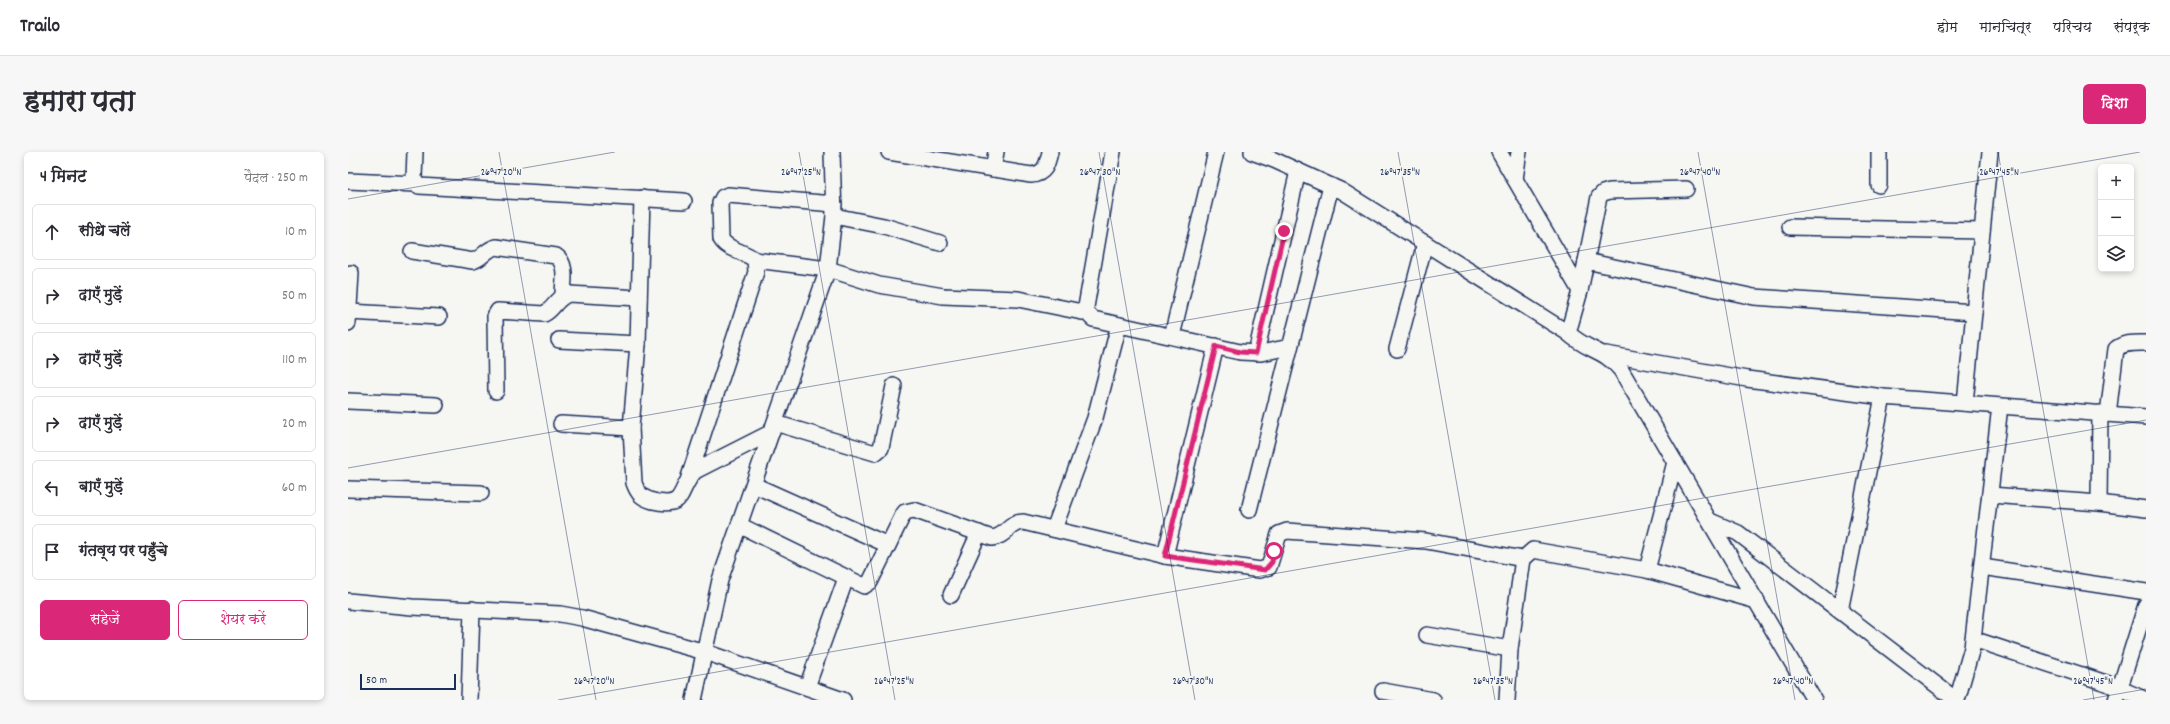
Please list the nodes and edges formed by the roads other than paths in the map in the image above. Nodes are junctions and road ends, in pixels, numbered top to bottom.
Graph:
1 (415, 152) edge
2 (832, 152) edge
3 (889, 152) edge
4 (996, 152) edge
5 (1050, 152) edge
6 (1113, 152) edge
7 (1216, 152) edge
8 (1499, 152) edge
9 (1519, 152) edge
10 (1879, 152) edge
11 (1990, 152) edge
12 (1261, 153) edge
13 (994, 169) junction
14 (1298, 171) junction
15 (1515, 179) junction
16 (348, 181) edge
17 (416, 184) junction
18 (1879, 185) dead end
19 (1331, 186) junction
20 (1686, 189) dead end
21 (642, 198) junction
22 (684, 201) dead end
23 (834, 210) junction
24 (1790, 227) dead end
25 (1982, 231) junction
26 (940, 243) dead end
27 (1424, 243) junction
28 (412, 251) dead end
29 (754, 260) junction
30 (1586, 261) junction
31 (828, 269) junction
32 (351, 273) dead end
33 (1580, 290) junction
34 (563, 296) junction
35 (639, 298) junction
36 (1974, 312) junction
37 (1087, 313) junction
38 (439, 317) dead end
39 (348, 318) edge
40 (1119, 325) junction
41 (1568, 333) junction
42 (1172, 336) junction
43 (559, 340) dead end
44 (2146, 343) edge
45 (638, 344) junction
46 (1216, 346) junction
47 (1290, 347) junction
48 (1397, 349) dead end
49 (1256, 353) junction
50 (1606, 354) junction
51 (894, 386) dead end
52 (496, 390) dead end
53 (1883, 397) junction
54 (348, 401) edge
55 (1965, 403) junction
56 (436, 405) dead end
57 (2000, 406) junction
58 (2104, 414) junction
59 (2146, 417) edge
60 (561, 424) dead end
61 (773, 427) junction
62 (631, 428) junction
63 (1675, 462) junction
64 (689, 477) junction
65 (754, 485) junction
66 (348, 489) edge
67 (481, 493) dead end
68 (1990, 494) junction
69 (2099, 503) junction
70 (2146, 509) edge
71 (1249, 510) dead end
72 (1710, 521) junction
73 (739, 526) junction
74 (1054, 529) junction
75 (979, 533) junction
76 (888, 545) junction
77 (1165, 556) junction
78 (1523, 559) junction
79 (1982, 568) junction
80 (1647, 570) junction
81 (846, 578) junction
82 (2146, 592) edge
83 (951, 595) dead end
84 (348, 601) edge
85 (1757, 601) junction
86 (2146, 605) edge
87 (472, 609) junction
88 (1840, 611) junction
89 (1427, 634) dead end
90 (1973, 639) junction
91 (1510, 649) junction
92 (705, 652) junction
93 (807, 688) junction
94 (1383, 691) dead end
95 (2119, 695) edge
96 (1418, 699) edge
97 (469, 700) edge
98 (694, 700) edge
99 (843, 700) edge
100 (1433, 700) edge
101 (1507, 700) edge
102 (1814, 700) edge
103 (1957, 700) edge
104 (2146, 700) edge

1 - 17 street
2 - 23 street
3 - 13 street
4 - 13 street
5 - 13 street
6 - 37 street
7 - 42 street
8 - 15 street
9 - 15 street
10 - 18 street
11 - 25 street
12 - 14 street
14 - 19 street
14 - 49 street
15 - 33 street
16 - 17 street
17 - 21 street
19 - 27 street
19 - 47 street
20 - 30 street
21 - 22 street
21 - 35 street
23 - 26 street
23 - 29 street
23 - 31 street
24 - 25 street
25 - 36 street
27 - 41 street
27 - 48 street
28 - 34 street
29 - 31 street
29 - 64 street
30 - 33 street
30 - 36 street
31 - 37 street
31 - 61 street
32 - 39 street
33 - 41 street
34 - 35 street
34 - 52 street
35 - 45 street
36 - 55 street
37 - 40 street
38 - 39 street
40 - 42 street
40 - 74 street
41 - 50 street
42 - 46 street
43 - 45 street
44 - 58 street
45 - 62 street
46 - 49 street
46 - 77 street
47 - 49 street
47 - 71 street
50 - 53 street
50 - 63 street
51 - 61 street
53 - 55 street
53 - 88 street
54 - 56 street
55 - 57 street
57 - 58 street
57 - 68 street
58 - 59 street
58 - 69 street
60 - 62 street
61 - 64 street
61 - 65 street
62 - 64 street
63 - 72 street
63 - 80 street
65 - 73 street
65 - 76 street
66 - 67 street
68 - 69 street
68 - 79 street
69 - 70 street
72 - 85 street
72 - 88 street
73 - 81 street
73 - 92 street
74 - 75 street
74 - 77 street
75 - 76 street
75 - 83 street
76 - 81 street
77 - 78 street
78 - 80 street
78 - 91 street
79 - 82 street
79 - 90 street
80 - 85 street
81 - 93 street
84 - 87 street
85 - 102 street
86 - 95 street
87 - 92 street
87 - 97 street
88 - 103 street
89 - 91 street
90 - 95 street
90 - 103 street
91 - 101 street
92 - 93 street
92 - 98 street
93 - 99 street
94 - 96 street
95 - 104 street
96 - 100 street

